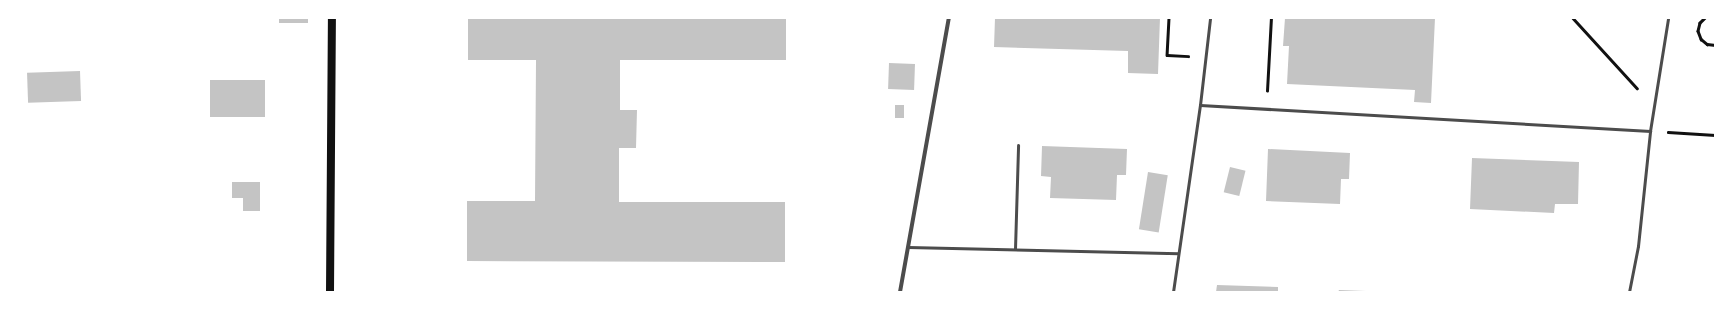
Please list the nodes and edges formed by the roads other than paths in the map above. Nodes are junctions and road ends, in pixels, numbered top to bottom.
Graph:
1 (332, 18) edge
2 (949, 18) edge
3 (1210, 18) edge
4 (1668, 18) edge
5 (1200, 105) junction
6 (1650, 131) junction
7 (1018, 145) dead end
8 (908, 247) junction
9 (1015, 249) junction
10 (1178, 253) junction
11 (330, 292) edge
12 (900, 292) edge
13 (1173, 292) edge
14 (1629, 292) edge

1 - 11 main road
2 - 8 street
3 - 5 lane
4 - 6 lane
5 - 6 lane
5 - 10 lane
6 - 14 lane
7 - 9 lane
8 - 9 lane
8 - 12 street
9 - 10 lane
10 - 13 lane

